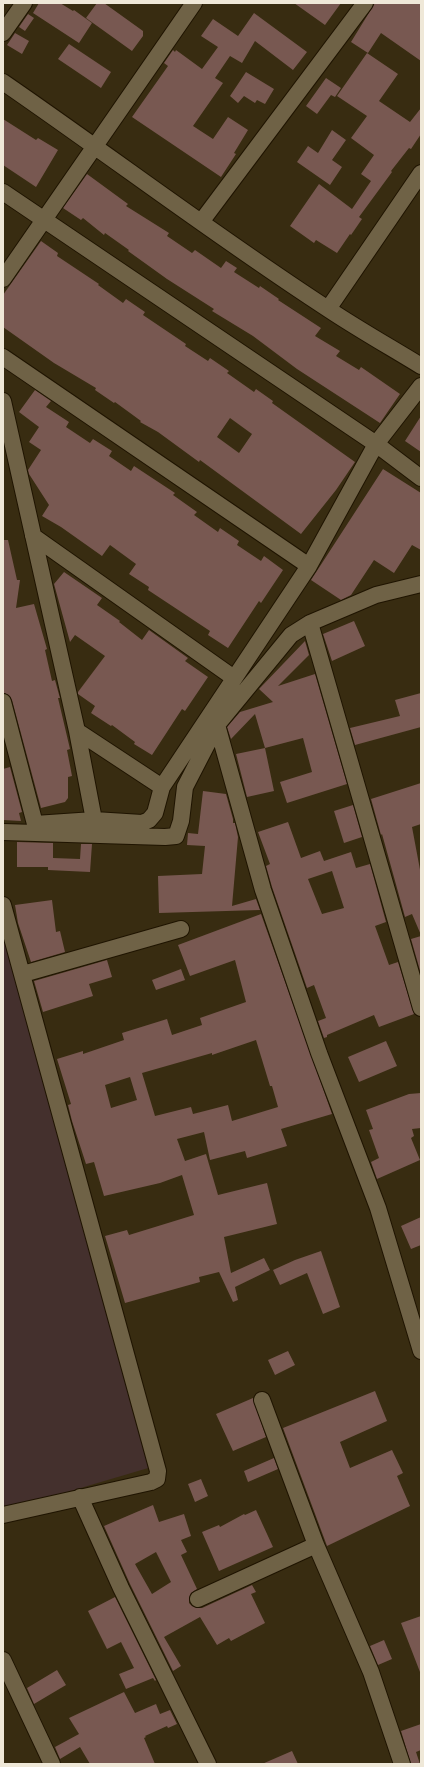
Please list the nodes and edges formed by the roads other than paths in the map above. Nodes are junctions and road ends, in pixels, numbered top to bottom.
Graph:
1 (24, 3) edge
2 (194, 3) edge
3 (364, 3) edge
4 (3, 33) edge
5 (3, 82) edge
6 (95, 146) junction
7 (421, 173) edge
8 (3, 192) edge
9 (43, 221) junction
10 (201, 222) junction
11 (3, 279) edge
12 (328, 309) junction
13 (3, 357) edge
14 (421, 366) edge
15 (421, 386) edge
16 (3, 401) edge
17 (376, 444) junction
18 (421, 478) edge
19 (33, 536) junction
20 (309, 566) junction
21 (421, 584) edge
22 (310, 623) junction
23 (234, 678) junction
24 (3, 702) edge
25 (217, 724) junction
26 (77, 731) junction
27 (162, 787) junction
28 (94, 820) junction
29 (3, 832) edge
30 (3, 905) edge
31 (181, 929) dead end
32 (23, 974) junction
33 (421, 1008) edge
34 (421, 1351) edge
35 (262, 1400) dead end
36 (80, 1497) junction
37 (3, 1515) edge
38 (316, 1545) junction
39 (198, 1599) dead end
40 (3, 1660) edge
41 (52, 1764) edge
42 (208, 1764) edge
43 (402, 1764) edge

1 - 4 street
2 - 6 street
3 - 10 street
5 - 6 street
6 - 9 street
6 - 10 street
7 - 12 street
8 - 9 street
9 - 11 street
9 - 17 street
10 - 12 street
12 - 14 street
13 - 20 street
15 - 17 street
16 - 19 street
17 - 18 street
17 - 20 street
19 - 23 street
19 - 26 street
20 - 23 street
21 - 22 street
22 - 25 street
22 - 33 street
23 - 27 street
24 - 28 street
25 - 29 street
25 - 34 street
26 - 27 street
26 - 28 street
27 - 28 street
30 - 32 street
31 - 32 street
32 - 36 street
35 - 38 street
36 - 37 street
36 - 42 street
38 - 39 street
38 - 43 street
40 - 41 street

